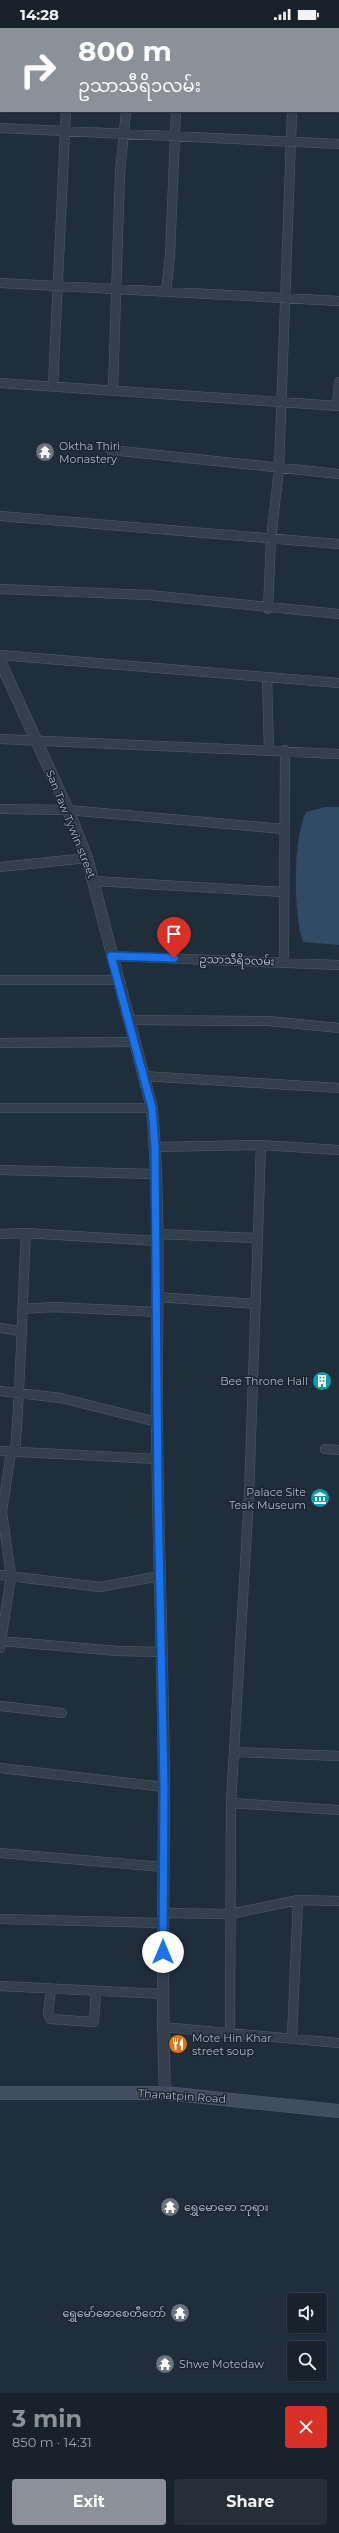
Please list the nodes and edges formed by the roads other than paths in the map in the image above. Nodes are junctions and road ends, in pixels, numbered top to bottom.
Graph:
1 (66, 112) edge
2 (126, 112) edge
3 (176, 112) edge
4 (292, 112) edge
5 (0, 128) edge
6 (65, 131) junction
7 (126, 134) junction
8 (175, 136) junction
9 (290, 142) junction
10 (339, 144) edge
11 (0, 283) edge
12 (57, 286) junction
13 (116, 289) junction
14 (166, 292) junction
15 (285, 297) junction
16 (339, 300) edge
17 (339, 382) edge
18 (0, 384) edge
19 (53, 386) junction
20 (113, 389) junction
21 (281, 402) junction
22 (338, 406) edge
23 (110, 450) dead end
24 (279, 469) junction
25 (339, 474) edge
26 (0, 516) edge
27 (271, 539) junction
28 (339, 544) edge
29 (0, 589) edge
30 (268, 608) junction
31 (339, 614) edge
32 (0, 655) edge
33 (0, 661) edge
34 (267, 677) junction
35 (339, 683) edge
36 (0, 739) edge
37 (34, 739) junction
38 (269, 750) junction
39 (285, 750) junction
40 (339, 754) edge
41 (0, 810) edge
42 (68, 810) junction
43 (284, 829) junction
44 (87, 858) junction
45 (0, 867) edge
46 (94, 881) junction
47 (283, 892) junction
48 (111, 956) junction
49 (284, 962) junction
50 (339, 964) edge
51 (0, 980) edge
52 (118, 980) junction
53 (129, 1020) junction
54 (339, 1028) edge
55 (134, 1042) junction
56 (0, 1043) edge
57 (144, 1076) junction
58 (339, 1088) edge
59 (0, 1108) edge
60 (152, 1108) junction
61 (261, 1145) junction
62 (155, 1147) junction
63 (339, 1150) edge
64 (0, 1170) edge
65 (156, 1174) junction
66 (26, 1233) junction
67 (0, 1234) edge
68 (157, 1237) junction
69 (258, 1238) junction
70 (157, 1297) junction
71 (256, 1304) junction
72 (22, 1309) junction
73 (158, 1312) junction
74 (0, 1328) edge
75 (20, 1331) junction
76 (0, 1391) edge
77 (20, 1394) junction
78 (157, 1422) junction
79 (325, 1449) dead end
80 (339, 1450) edge
81 (0, 1451) edge
82 (13, 1453) junction
83 (157, 1459) junction
84 (1, 1512) edge
85 (0, 1575) edge
86 (11, 1576) junction
87 (160, 1576) junction
88 (0, 1642) edge
89 (0, 1648) edge
90 (162, 1652) junction
91 (0, 1706) edge
92 (62, 1713) dead end
93 (234, 1752) junction
94 (339, 1756) edge
95 (0, 1768) edge
96 (164, 1787) junction
97 (232, 1803) junction
98 (339, 1810) edge
99 (0, 1853) edge
100 (164, 1867) junction
101 (298, 1900) junction
102 (339, 1901) edge
103 (230, 1914) junction
104 (163, 1918) junction
105 (0, 1919) edge
106 (0, 1986) edge
107 (51, 1989) junction
108 (96, 1992) junction
109 (163, 1994) junction
110 (162, 2027) junction
111 (230, 2032) junction
112 (292, 2038) junction
113 (339, 2043) edge
114 (165, 2093) junction
115 (0, 2094) edge
116 (339, 2111) edge

1 - 6 street
2 - 7 street
3 - 8 street
4 - 9 street
5 - 6 street
6 - 7 street
6 - 12 street
7 - 8 street
7 - 13 street
8 - 9 street
8 - 14 street
9 - 10 street
9 - 15 street
11 - 12 street
12 - 13 street
12 - 19 street
13 - 14 street
13 - 20 street
14 - 15 street
15 - 16 street
15 - 21 street
17 - 22 street
18 - 19 street
19 - 20 street
20 - 21 street
21 - 22 street
21 - 24 street
23 - 24 street
24 - 25 street
24 - 27 street
26 - 27 street
27 - 28 street
27 - 30 street
29 - 30 street
30 - 31 street
32 - 34 street
33 - 37 street, San Taw Tywin street
34 - 35 street
34 - 38 street
36 - 37 street
37 - 38 street
37 - 42 street, San Taw Tywin street
38 - 39 street
39 - 40 street
39 - 43 street
41 - 42 street
42 - 43 street
42 - 44 street, San Taw Tywin street
43 - 47 street
44 - 45 street
44 - 46 street, San Taw Tywin street
46 - 47 street
46 - 48 street, San Taw Tywin street
47 - 49 street
48 - 49 street, ဥသာသီရိ၁လမ်း
48 - 52 street, San Taw Tywin street
49 - 50 street, ဥသာသီရိ၁လမ်း
51 - 52 street
52 - 53 street, San Taw Tywin street
53 - 54 street
53 - 55 street, San Taw Tywin street
55 - 56 street
55 - 57 street, San Taw Tywin street
57 - 58 street
57 - 60 street, San Taw Tywin street
59 - 60 street
60 - 62 street, San Taw Tywin street
61 - 62 street
61 - 63 street
61 - 69 street
62 - 65 street, San Taw Tywin street
64 - 65 street
65 - 68 street, San Taw Tywin street
66 - 67 street
66 - 68 street
66 - 72 street
68 - 69 street
68 - 70 street, San Taw Tywin street
69 - 71 street
70 - 71 street
70 - 73 street, San Taw Tywin street
71 - 93 street
72 - 73 street
72 - 75 street
73 - 78 street, San Taw Tywin street
74 - 75 street
75 - 77 street
76 - 77 street
77 - 78 street
77 - 82 street
78 - 83 street, San Taw Tywin street
79 - 80 street
81 - 82 street
82 - 83 street
82 - 84 street
83 - 87 street, San Taw Tywin street
84 - 86 street
85 - 86 street
86 - 87 street
86 - 88 street
87 - 90 street, San Taw Tywin street
88 - 89 street
88 - 90 street
90 - 96 street, San Taw Tywin street
91 - 92 street
93 - 94 street
93 - 97 street
95 - 96 street
96 - 100 street, San Taw Tywin street
97 - 98 street
97 - 103 street
99 - 100 street
100 - 104 street, San Taw Tywin street
101 - 102 street
101 - 103 street
101 - 112 street
103 - 104 street
103 - 111 street
104 - 105 street
104 - 109 street, San Taw Tywin street
106 - 107 street
107 - 108 street
107 - 108 street
108 - 109 street
109 - 110 street, San Taw Tywin street
110 - 111 street
110 - 114 street, San Taw Tywin street
111 - 112 street
112 - 113 street
114 - 115 main road, Thanatpin Road
114 - 116 main road, Thanatpin Road

